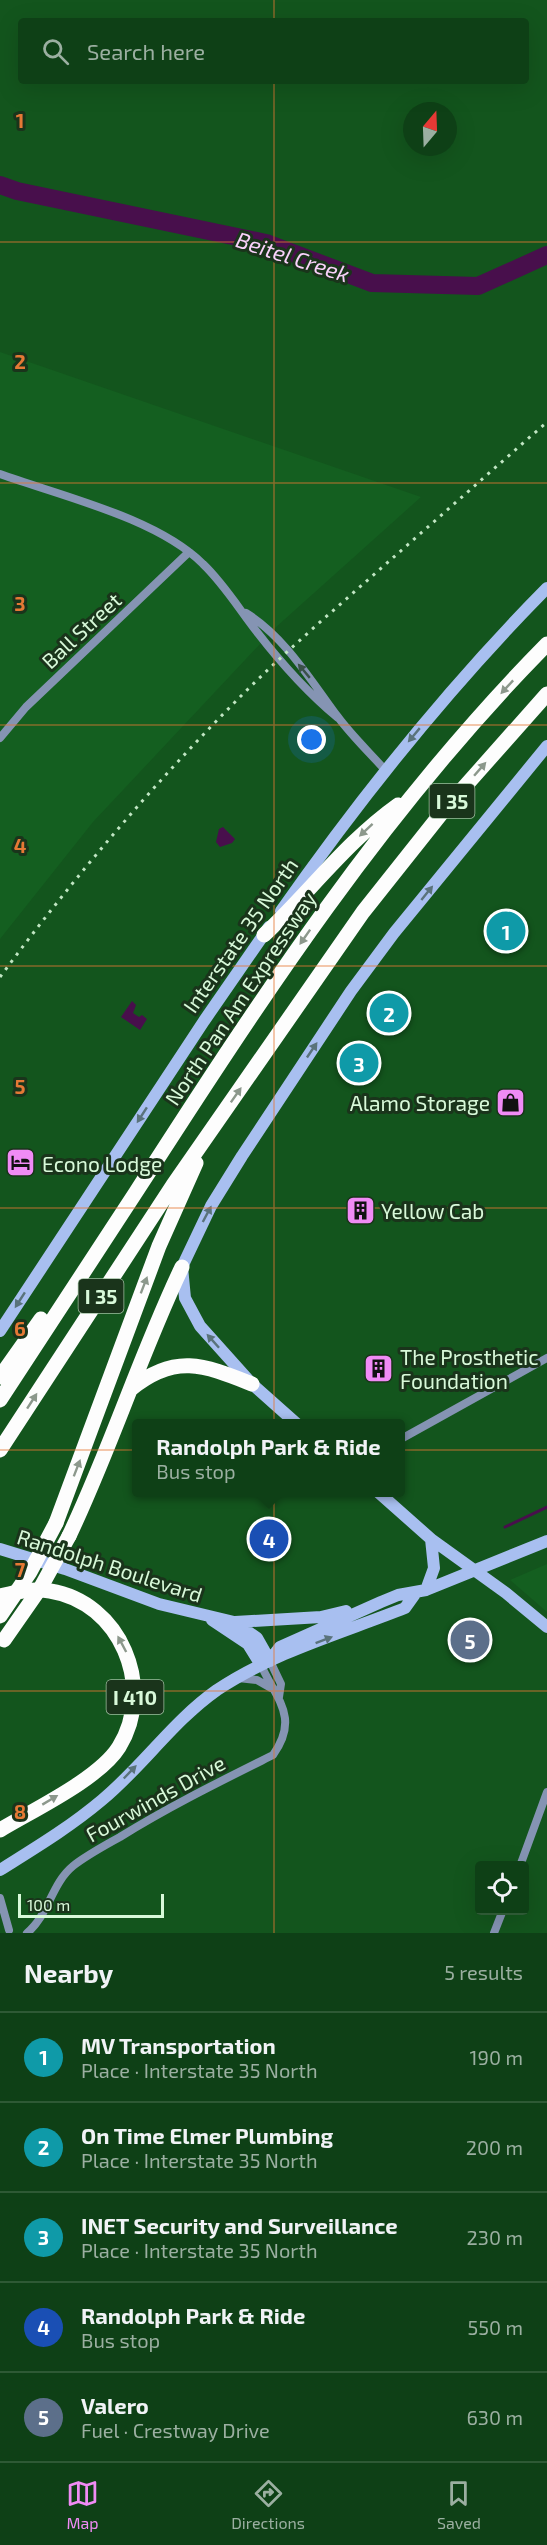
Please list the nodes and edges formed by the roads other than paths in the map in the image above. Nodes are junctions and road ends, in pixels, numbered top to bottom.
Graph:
1 (0, 474) edge
2 (189, 552) junction
3 (547, 588) edge
4 (547, 644) edge
5 (547, 694) edge
6 (0, 738) edge
7 (547, 746) edge
8 (385, 770) junction
9 (413, 795) junction
10 (264, 935) junction
11 (203, 1143) junction
12 (135, 1194) junction
13 (182, 1267) junction
14 (0, 1331) edge
15 (547, 1358) edge
16 (0, 1377) edge
17 (252, 1384) junction
18 (128, 1391) junction
19 (0, 1400) edge
20 (291, 1419) edge
21 (405, 1437) edge
22 (0, 1450) edge
23 (384, 1497) edge
24 (431, 1539) junction
25 (547, 1541) edge
26 (0, 1549) edge
27 (474, 1569) junction
28 (420, 1592) junction
29 (0, 1596) edge
30 (381, 1602) junction
31 (0, 1616) edge
32 (209, 1617) junction
33 (234, 1622) junction
34 (547, 1627) edge
35 (2, 1642) edge
36 (265, 1667) junction
37 (238, 1678) junction
38 (272, 1688) junction
39 (279, 1697) junction
40 (547, 1792) edge
41 (0, 1830) edge
42 (522, 1861) edge
43 (0, 1870) edge
44 (0, 1898) edge
45 (501, 1915) edge
46 (0, 1924) edge
47 (10, 1931) edge
48 (27, 1933) edge
49 (494, 1933) edge

1 - 2 street
2 - 6 street, Ball Street
2 - 8 street
3 -> 8 main road, Interstate 35 North
4 -> 9 highway, North Pan Am Expressway / I 35
11 -> 5 highway, I 35
13 -> 7 main road
8 - 10 main road, Interstate 35 North
9 -> 10 highway
9 -> 12 highway, North Pan Am Expressway / I 35
10 -> 14 main road, Interstate 35 North
22 -> 11 highway, I 35
31 -> 11 highway, bridge
12 - 16 highway
12 - 19 highway, North Pan Am Expressway / I 35
17 -> 13 main road
13 - 18 highway
15 - 21 street
17 - 18 highway
17 - 20 main road
18 - 35 highway, bridge
23 - 24 main road
24 - 27 main road
24 - 28 main road
25 - 27 main road
26 - 32 main road, Randolph Boulevard
27 - 28 main road
27 - 34 main road
28 - 30 main road
36 -> 28 main road
41 -> 29 highway, I 410
30 - 33 main road
30 - 36 main road
32 - 33 main road, Randolph Boulevard
32 - 36 main road, Randolph Boulevard
33 - 36 main road, Randolph Boulevard
36 - 37 main road
36 - 38 street, Fourwinds Drive
36 - 39 street, Fourwinds Drive
37 - 38 street
43 -> 37 main road
38 - 39 street, Fourwinds Drive
39 - 48 street, Fourwinds Drive
40 - 42 street
44 - 47 street
45 - 49 street
46 - 47 street

